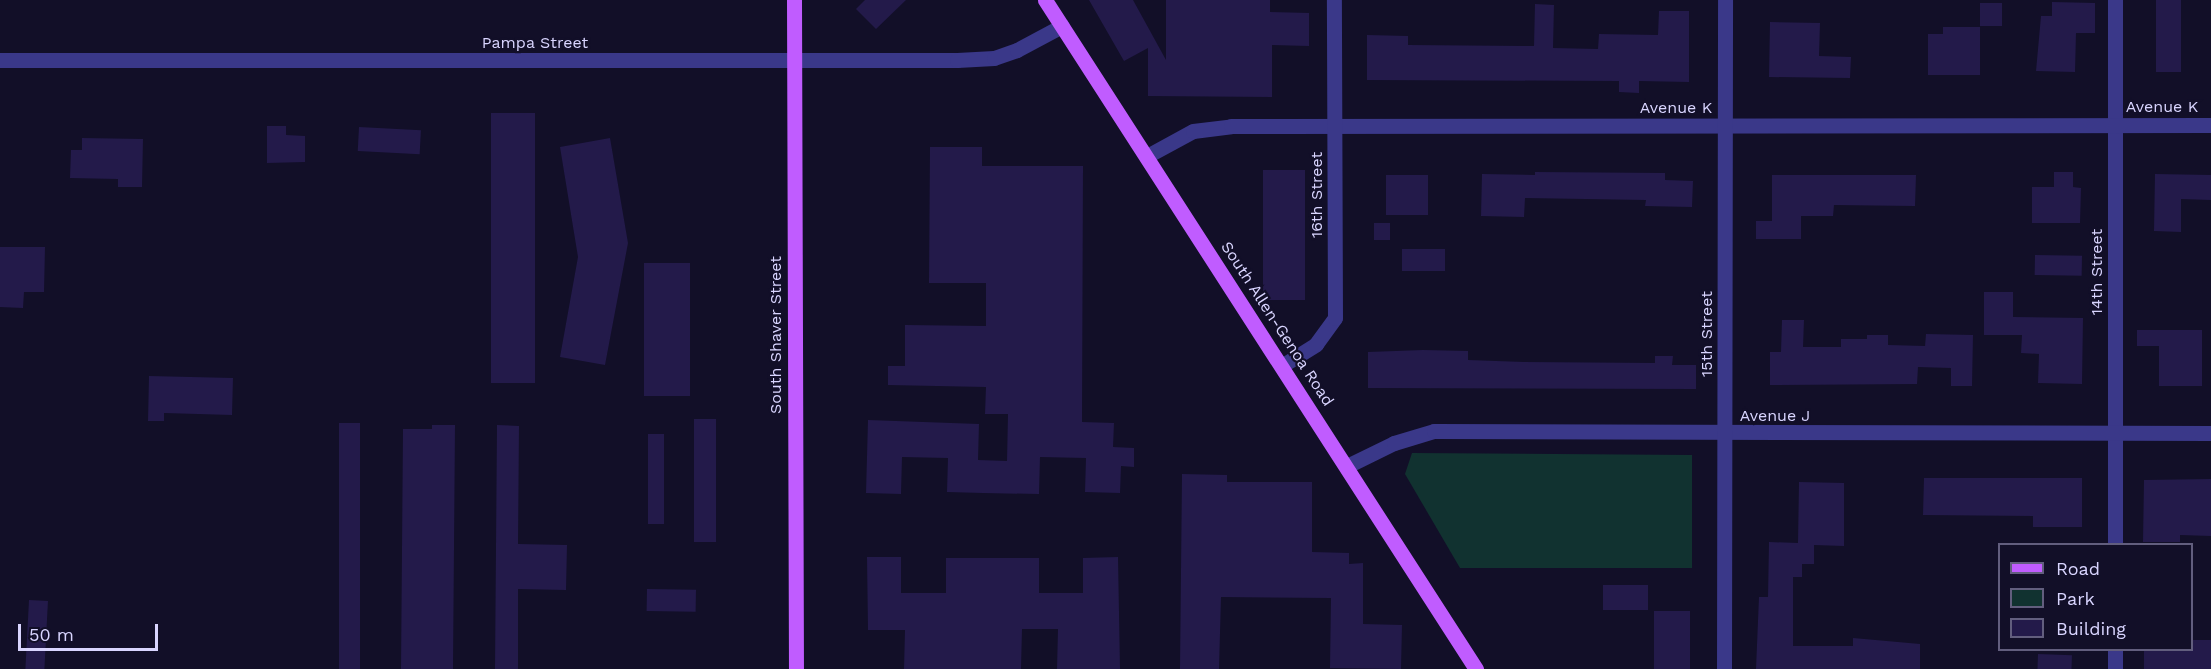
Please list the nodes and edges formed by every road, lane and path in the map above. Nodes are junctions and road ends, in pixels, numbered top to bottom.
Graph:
1 (794, 0) edge
2 (1045, 0) edge
3 (1334, 0) edge
4 (1725, 0) edge
5 (2115, 0) edge
6 (1062, 26) junction
7 (0, 60) edge
8 (794, 62) junction
9 (2115, 125) junction
10 (2211, 125) edge
11 (1335, 126) junction
12 (1725, 126) junction
13 (1147, 156) junction
14 (1283, 365) junction
15 (2115, 433) junction
16 (2211, 433) edge
17 (1725, 434) junction
18 (1347, 466) junction
19 (2115, 543) edge
20 (2115, 651) edge
21 (796, 669) edge
22 (1476, 669) edge
23 (1724, 669) edge
24 (2115, 669) edge

1 - 8 main road, South Shaver Street
2 - 6 main road, South Allen-Genoa Road
3 - 11 street, 16th Street
4 - 12 street, 15th Street
5 - 9 street, 14th Street
6 - 8 street, Pampa Street
6 - 13 main road, South Allen-Genoa Road
7 - 8 street, Pampa Street
8 - 21 main road, South Shaver Street
9 - 10 street, Avenue K
9 - 12 street, Avenue K
9 - 15 street, 14th Street
11 - 12 street, Avenue K
11 - 13 street, Avenue K
11 - 14 street, 16th Street
12 - 17 street, 15th Street
13 - 14 main road, South Allen-Genoa Road
14 - 18 main road, South Allen-Genoa Road
15 - 16 street, Avenue J
15 - 17 street, Avenue J
15 - 19 street, 14th Street
17 - 18 street, Avenue J
17 - 23 street, 15th Street
18 - 22 main road, South Allen-Genoa Road
20 - 24 street

